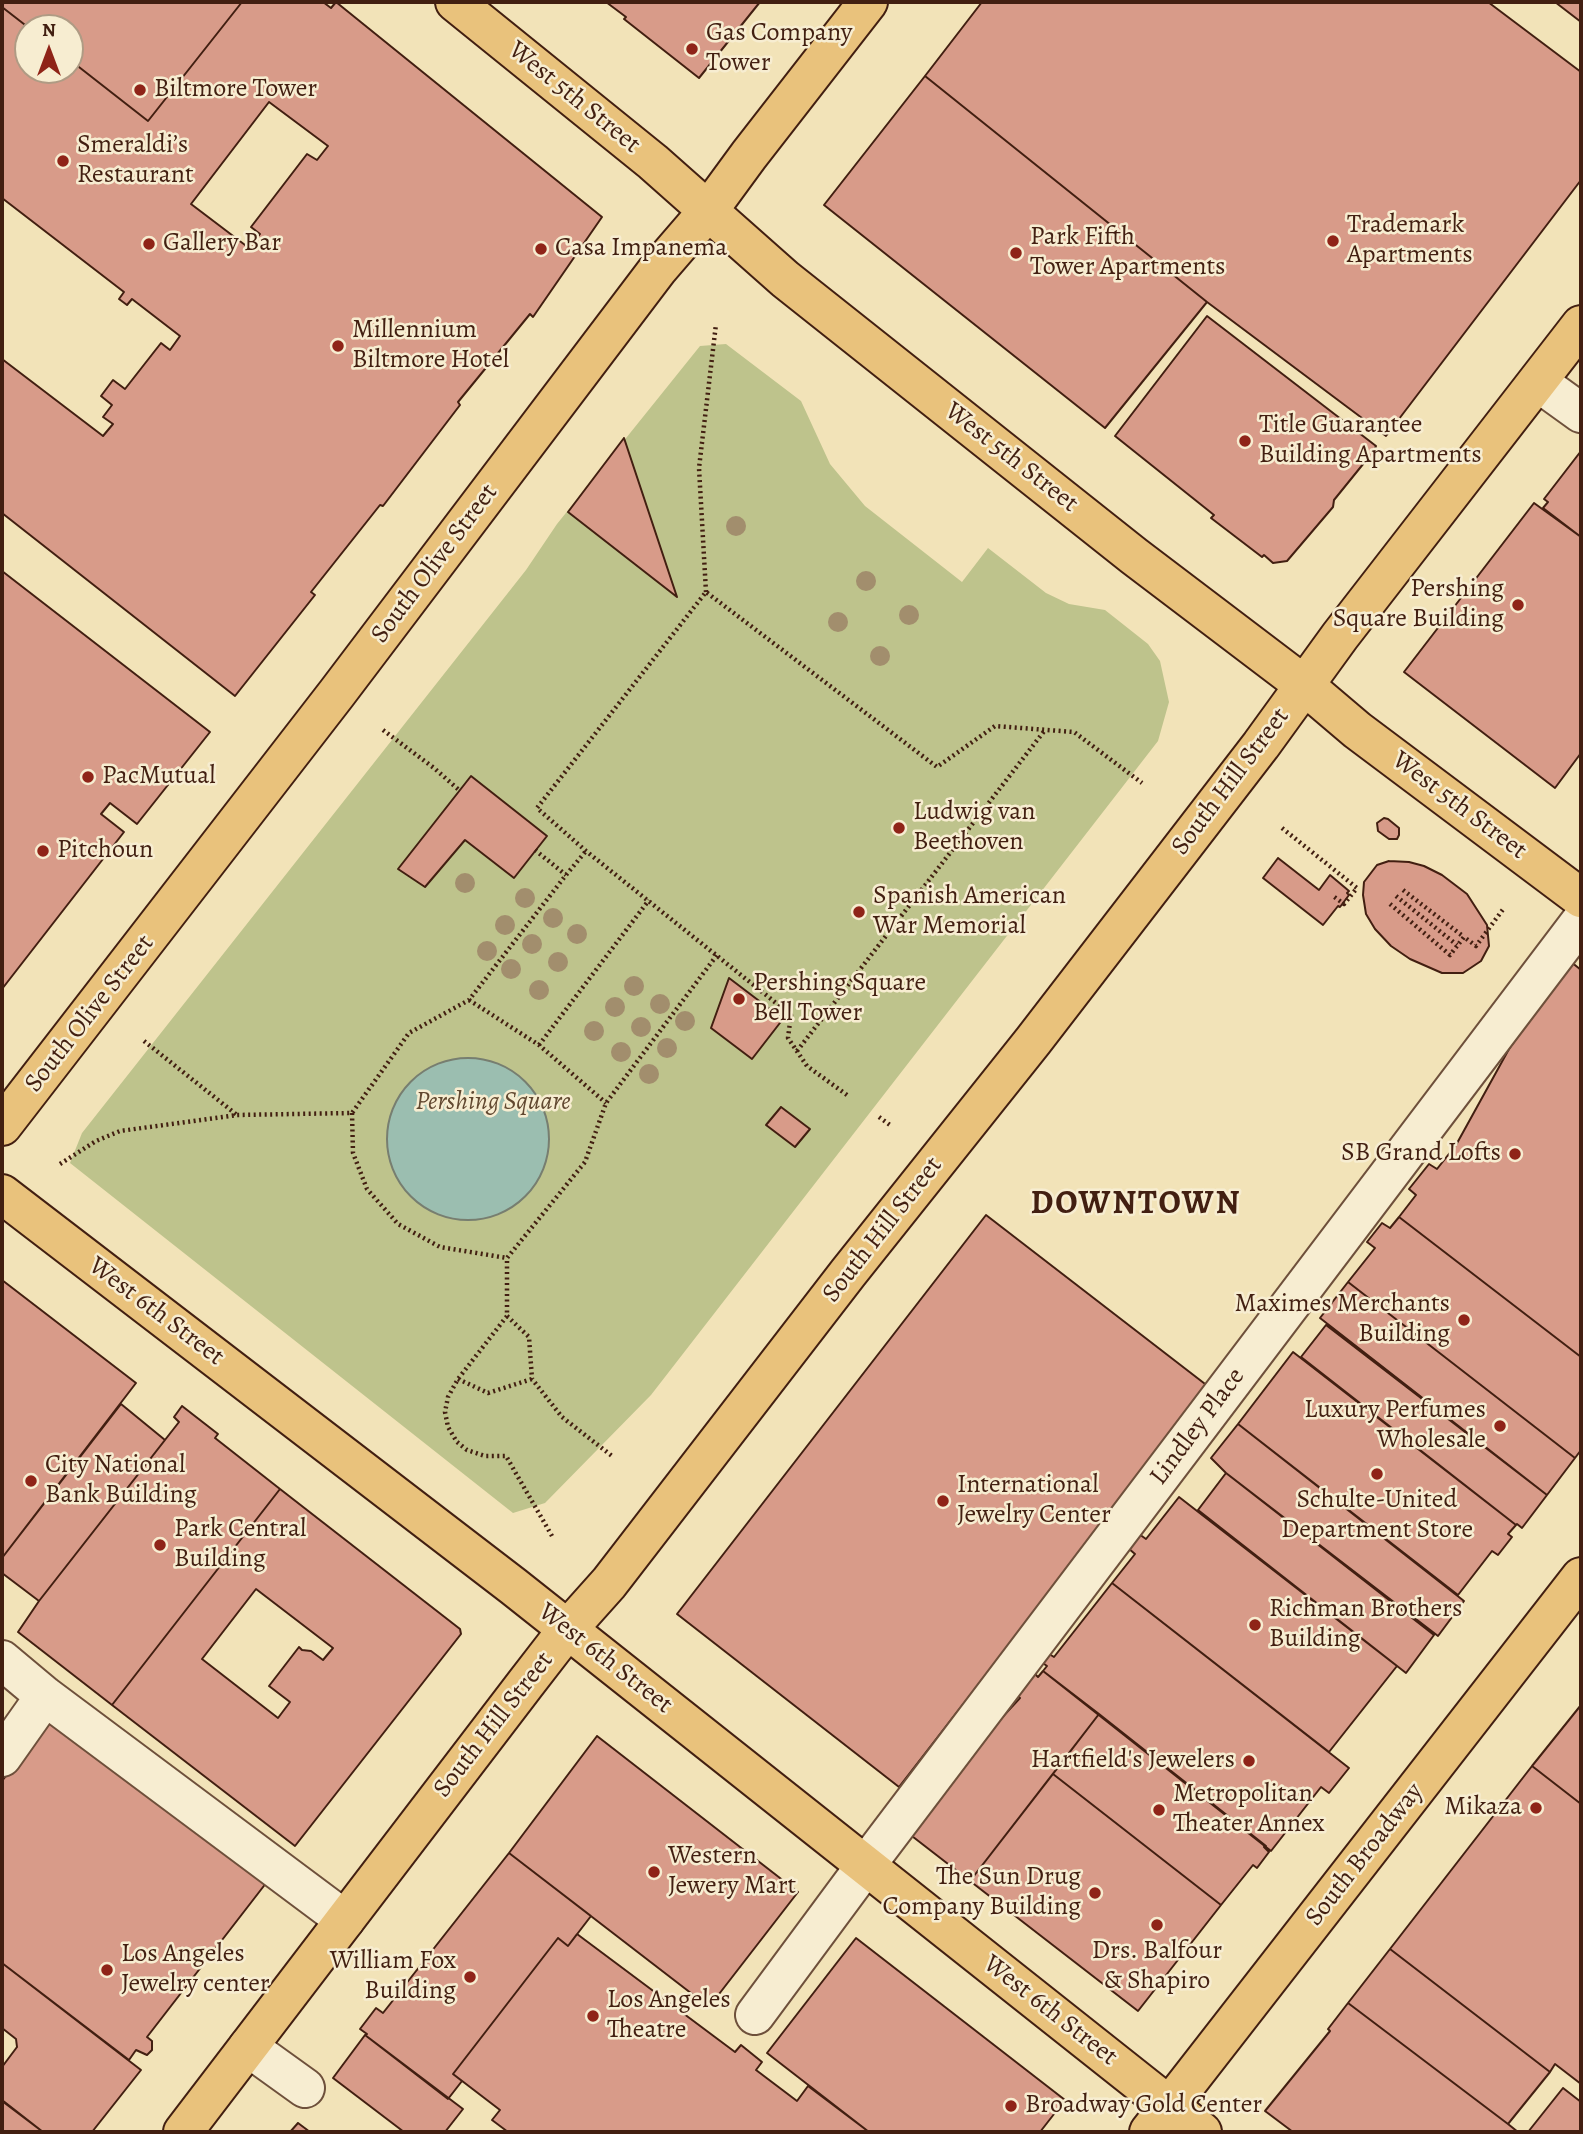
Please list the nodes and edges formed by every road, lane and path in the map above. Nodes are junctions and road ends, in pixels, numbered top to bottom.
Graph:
1 (454, 2) edge
2 (868, 2) edge
3 (708, 211) junction
4 (716, 324) dead end
5 (1581, 326) edge
6 (1538, 382) junction
7 (1581, 413) edge
8 (706, 592) junction
9 (1304, 685) junction
10 (383, 730) dead end
11 (1046, 730) junction
12 (1142, 783) dead end
13 (459, 790) dead end
14 (1282, 828) dead end
15 (536, 850) dead end
16 (586, 851) junction
17 (566, 875) junction
18 (1403, 890) dead end
19 (1333, 896) dead end
20 (1396, 896) dead end
21 (1581, 898) edge
22 (649, 900) junction
23 (1390, 904) dead end
24 (1504, 908) dead end
25 (1581, 921) edge
26 (1464, 937) junction
27 (1457, 945) junction
28 (717, 955) junction
29 (469, 1000) junction
30 (144, 1041) dead end
31 (539, 1045) junction
32 (796, 1051) junction
33 (847, 1095) dead end
34 (606, 1103) junction
35 (352, 1113) junction
36 (237, 1115) junction
37 (879, 1117) dead end
38 (890, 1125) dead end
39 (2, 1126) edge
40 (60, 1164) dead end
41 (2, 1194) edge
42 (507, 1258) junction
43 (508, 1316) junction
44 (532, 1378) junction
45 (458, 1379) junction
46 (612, 1456) dead end
47 (552, 1536) dead end
48 (1581, 1577) edge
49 (567, 1630) junction
50 (2, 1660) edge
51 (45, 1696) junction
52 (2, 1757) edge
53 (866, 1866) junction
54 (345, 1920) junction
55 (755, 2015) dead end
56 (248, 2047) junction
57 (305, 2088) dead end
58 (1159, 2119) edge
59 (183, 2132) edge
60 (1202, 2132) edge

1 - 3 main road, West 5th Street
2 - 3 main road, South Olive Street
3 - 9 main road, West 5th Street
3 - 39 main road, South Olive Street
4 - 8 path
5 - 6 main road, South Hill Street
6 - 7 lane
6 - 9 main road, South Hill Street
8 - 11 path
8 - 16 path
9 - 21 main road, West 5th Street
9 - 49 main road, South Hill Street
10 - 13 path
11 - 12 path
11 - 32 path
14 - 19 path
15 - 17 path
16 - 17 path
16 - 22 path
17 - 29 path
18 - 26 path
20 - 27 path
22 - 28 path
22 - 31 path
23 - 27 path
24 - 26 path
25 - 53 lane, Lindley Place
26 - 27 path
28 - 32 path
28 - 34 path
29 - 31 path
29 - 35 path
30 - 36 path
31 - 34 path
32 - 33 path
34 - 42 path
35 - 36 path
35 - 42 path
36 - 40 path
37 - 38 path
41 - 49 main road, West 6th Street
42 - 43 path
43 - 44 path
43 - 45 path
44 - 45 path
44 - 46 path
45 - 47 path
48 - 58 main road, South Broadway
49 - 53 main road, West 6th Street
49 - 54 main road, South Hill Street
50 - 51 lane
51 - 52 lane
51 - 54 lane
53 - 55 lane, Lindley Place
53 - 58 main road, West 6th Street
54 - 56 main road, South Hill Street
56 - 57 lane
56 - 59 main road, South Hill Street
58 - 60 main road, West 6th Street

